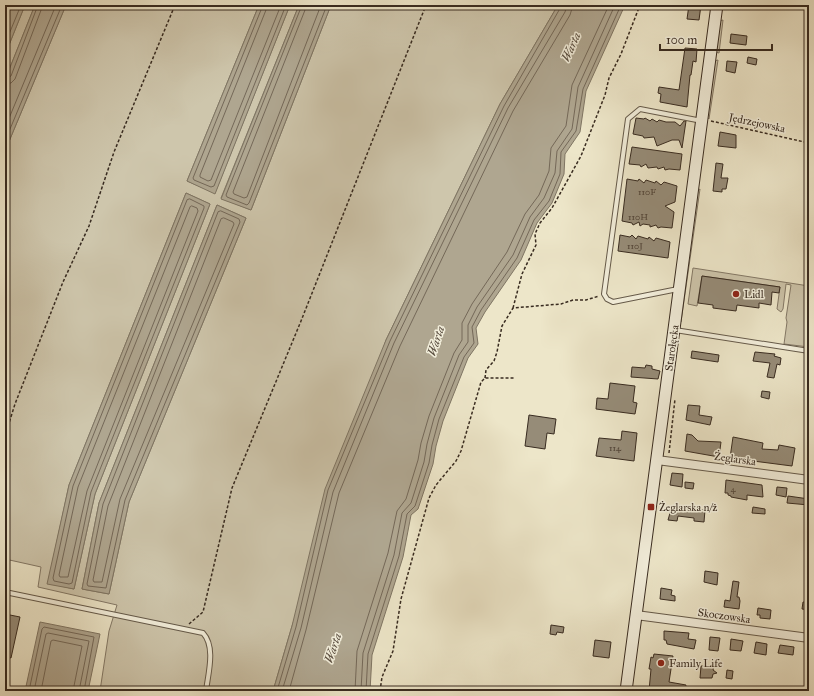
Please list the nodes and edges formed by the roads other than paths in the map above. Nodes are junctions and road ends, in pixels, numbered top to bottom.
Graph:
1 (717, 5) edge
2 (702, 121) junction
3 (680, 289) junction
4 (674, 330) junction
5 (809, 351) edge
6 (657, 460) junction
7 (809, 480) edge
8 (5, 592) edge
9 (636, 615) junction
10 (809, 638) edge
11 (206, 691) edge
12 (626, 691) edge

1 - 2 street, Starołęcka
2 - 3 street, Starołęcka
2 - 3 lane
3 - 4 street, Starołęcka
4 - 5 lane
4 - 6 street, Starołęcka
6 - 7 street, Żeglarska
6 - 9 street, Starołęcka
8 - 11 lane
9 - 10 street, Skoczowska
9 - 12 street, Starołęcka

